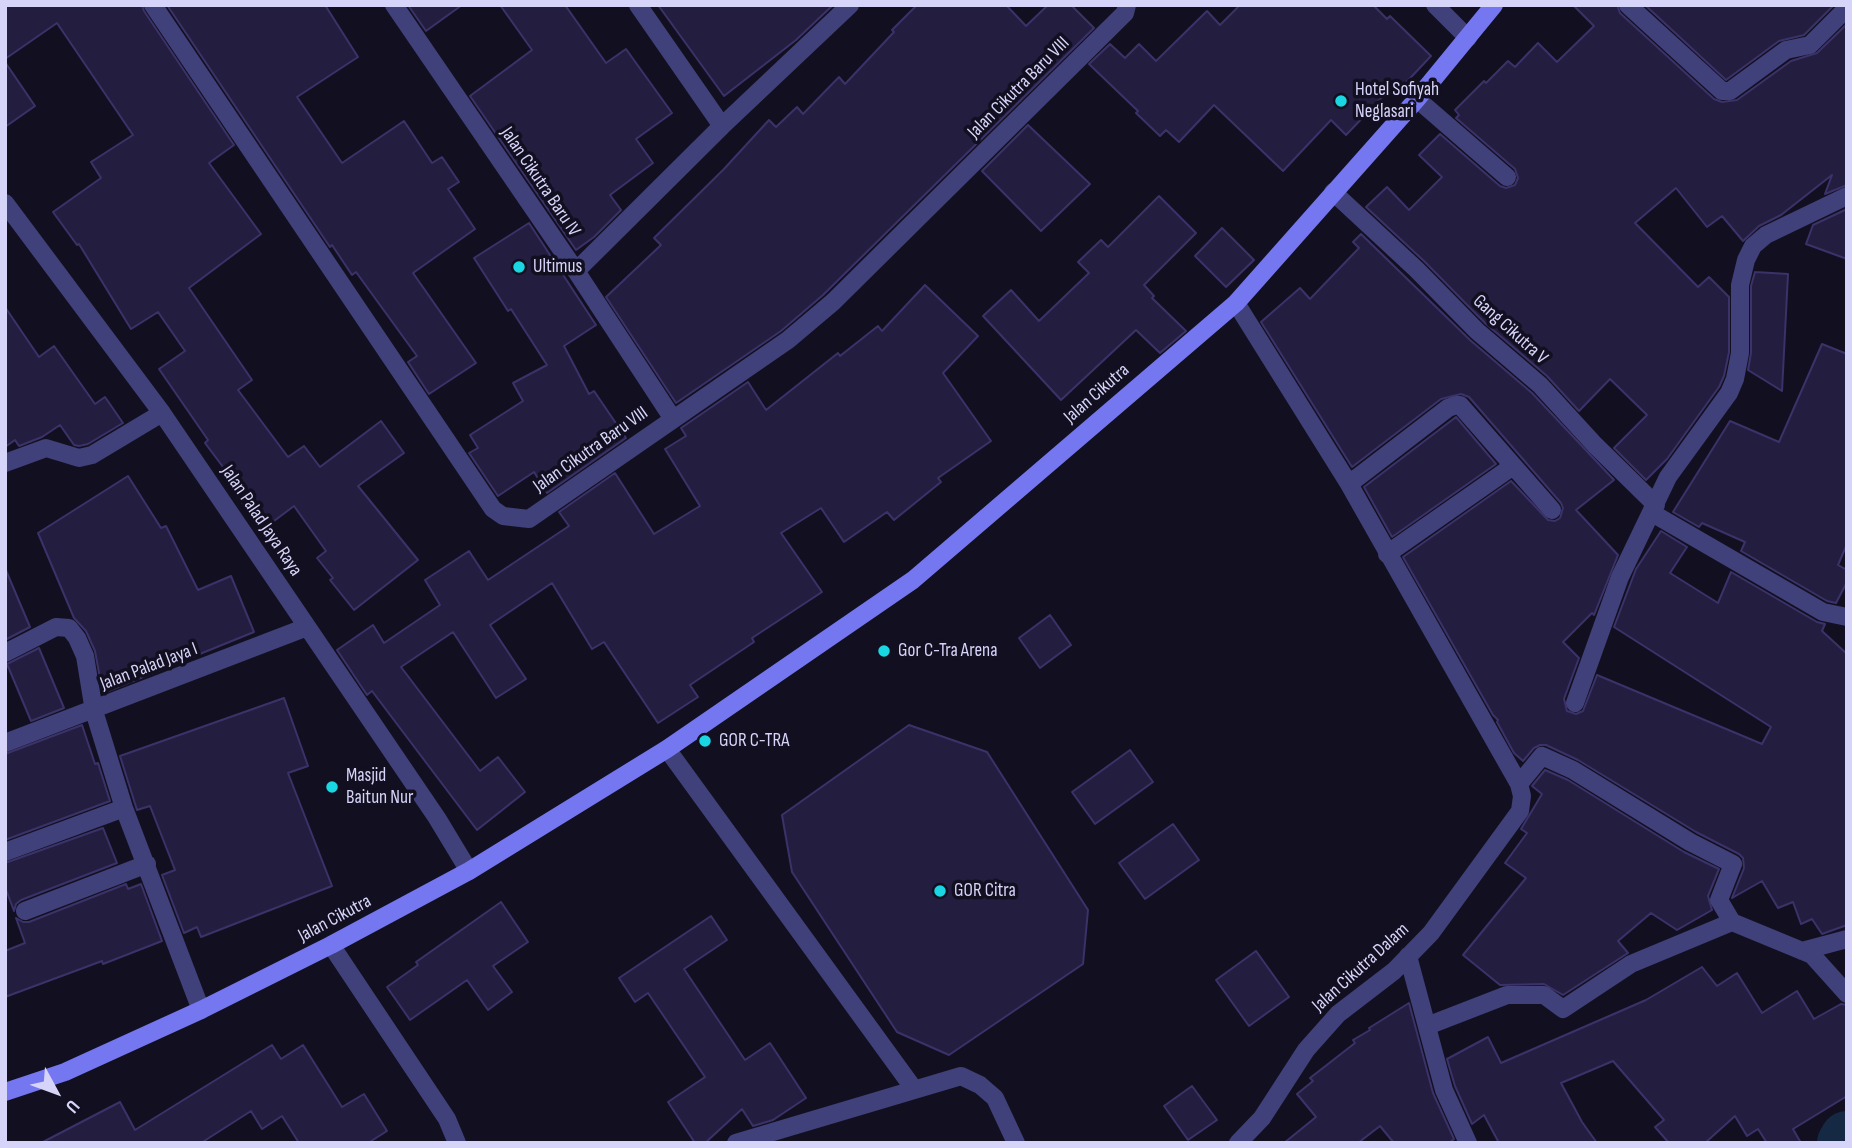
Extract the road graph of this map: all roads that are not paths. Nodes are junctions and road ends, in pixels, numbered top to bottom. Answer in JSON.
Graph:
{"nodes":[{"id":1,"x":153,"y":5,"type":"edge"},
{"id":2,"x":394,"y":5,"type":"edge"},
{"id":3,"x":638,"y":5,"type":"edge"},
{"id":4,"x":850,"y":5,"type":"edge"},
{"id":5,"x":1435,"y":5,"type":"edge"},
{"id":6,"x":1494,"y":5,"type":"edge"},
{"id":7,"x":1628,"y":5,"type":"edge"},
{"id":8,"x":1847,"y":8,"type":"edge"},
{"id":9,"x":1126,"y":9,"type":"edge"},
{"id":10,"x":1468,"y":38,"type":"junction"},
{"id":11,"x":1416,"y":99,"type":"junction"},
{"id":12,"x":722,"y":125,"type":"junction"},
{"id":13,"x":1507,"y":177,"type":"dead end"},
{"id":14,"x":1333,"y":192,"type":"junction"},
{"id":15,"x":1847,"y":196,"type":"edge"},
{"id":16,"x":5,"y":203,"type":"edge"},
{"id":17,"x":576,"y":271,"type":"junction"},
{"id":18,"x":1236,"y":303,"type":"junction"},
{"id":19,"x":162,"y":413,"type":"junction"},
{"id":20,"x":673,"y":419,"type":"junction"},
{"id":21,"x":5,"y":463,"type":"edge"},
{"id":22,"x":1513,"y":466,"type":"junction"},
{"id":23,"x":1349,"y":484,"type":"junction"},
{"id":24,"x":1654,"y":509,"type":"junction"},
{"id":25,"x":1552,"y":510,"type":"dead end"},
{"id":26,"x":1387,"y":554,"type":"junction"},
{"id":27,"x":1847,"y":617,"type":"edge"},
{"id":28,"x":307,"y":627,"type":"junction"},
{"id":29,"x":5,"y":653,"type":"edge"},
{"id":30,"x":1576,"y":703,"type":"dead end"},
{"id":31,"x":94,"y":711,"type":"junction"},
{"id":32,"x":5,"y":743,"type":"edge"},
{"id":33,"x":667,"y":749,"type":"junction"},
{"id":34,"x":1519,"y":784,"type":"junction"},
{"id":35,"x":124,"y":808,"type":"junction"},
{"id":36,"x":5,"y":852,"type":"edge"},
{"id":37,"x":147,"y":864,"type":"junction"},
{"id":38,"x":469,"y":872,"type":"junction"},
{"id":39,"x":25,"y":911,"type":"dead end"},
{"id":40,"x":1732,"y":922,"type":"junction"},
{"id":41,"x":1847,"y":939,"type":"edge"},
{"id":42,"x":331,"y":945,"type":"junction"},
{"id":43,"x":1802,"y":951,"type":"junction"},
{"id":44,"x":1408,"y":956,"type":"junction"},
{"id":45,"x":1847,"y":993,"type":"edge"},
{"id":46,"x":201,"y":1010,"type":"junction"},
{"id":47,"x":1427,"y":1026,"type":"junction"},
{"id":48,"x":914,"y":1089,"type":"junction"},
{"id":49,"x":5,"y":1092,"type":"edge"},
{"id":50,"x":457,"y":1143,"type":"edge"},
{"id":51,"x":736,"y":1143,"type":"edge"},
{"id":52,"x":1016,"y":1143,"type":"edge"},
{"id":53,"x":1238,"y":1143,"type":"edge"},
{"id":54,"x":1468,"y":1143,"type":"edge"}],
"edges":[{"from":1,"to":20,"type":"street","name":"Jalan Cikutra Baru VIII"},
{"from":2,"to":17,"type":"street","name":"Jalan Cikutra Baru IV"},
{"from":3,"to":12,"type":"street"},
{"from":4,"to":12,"type":"street"},
{"from":5,"to":10,"type":"street"},
{"from":6,"to":10,"type":"main road","name":"Jalan Cikutra"},
{"from":7,"to":8,"type":"street"},
{"from":9,"to":20,"type":"street","name":"Jalan Cikutra Baru VIII"},
{"from":10,"to":11,"type":"main road","name":"Jalan Cikutra"},
{"from":11,"to":13,"type":"street"},
{"from":11,"to":14,"type":"main road","name":"Jalan Cikutra"},
{"from":12,"to":17,"type":"street"},
{"from":14,"to":18,"type":"main road","name":"Jalan Cikutra"},
{"from":14,"to":24,"type":"street","name":"Gang Cikutra V"},
{"from":15,"to":24,"type":"street"},
{"from":16,"to":19,"type":"street","name":"Jalan Palad Jaya Raya"},
{"from":17,"to":20,"type":"street","name":"Jalan Cikutra Baru IV"},
{"from":18,"to":23,"type":"street"},
{"from":18,"to":33,"type":"main road","name":"Jalan Cikutra"},
{"from":19,"to":21,"type":"street"},
{"from":19,"to":28,"type":"street","name":"Jalan Palad Jaya Raya"},
{"from":22,"to":23,"type":"street"},
{"from":22,"to":25,"type":"street"},
{"from":22,"to":26,"type":"street"},
{"from":23,"to":26,"type":"street"},
{"from":24,"to":27,"type":"street","name":"Gang Cikutra V"},
{"from":24,"to":30,"type":"street"},
{"from":26,"to":34,"type":"street"},
{"from":28,"to":31,"type":"street","name":"Jalan Palad Jaya I"},
{"from":28,"to":38,"type":"street","name":"Jalan Palad Jaya Raya"},
{"from":29,"to":31,"type":"street"},
{"from":31,"to":32,"type":"street","name":"Jalan Palad Jaya I"},
{"from":31,"to":35,"type":"street"},
{"from":33,"to":38,"type":"main road","name":"Jalan Cikutra"},
{"from":33,"to":48,"type":"street"},
{"from":34,"to":40,"type":"street"},
{"from":34,"to":44,"type":"street","name":"Jalan Cikutra Dalam"},
{"from":35,"to":36,"type":"street"},
{"from":35,"to":37,"type":"street"},
{"from":37,"to":39,"type":"street"},
{"from":37,"to":46,"type":"street"},
{"from":38,"to":42,"type":"main road","name":"Jalan Cikutra"},
{"from":40,"to":43,"type":"street"},
{"from":40,"to":47,"type":"street"},
{"from":41,"to":43,"type":"street"},
{"from":42,"to":46,"type":"main road","name":"Jalan Cikutra"},
{"from":42,"to":50,"type":"street"},
{"from":43,"to":45,"type":"street"},
{"from":44,"to":47,"type":"street"},
{"from":44,"to":53,"type":"street","name":"Jalan Cikutra Dalam"},
{"from":46,"to":49,"type":"main road","name":"Jalan Cikutra"},
{"from":47,"to":54,"type":"street"},
{"from":48,"to":51,"type":"street"},
{"from":48,"to":52,"type":"street"}]}
